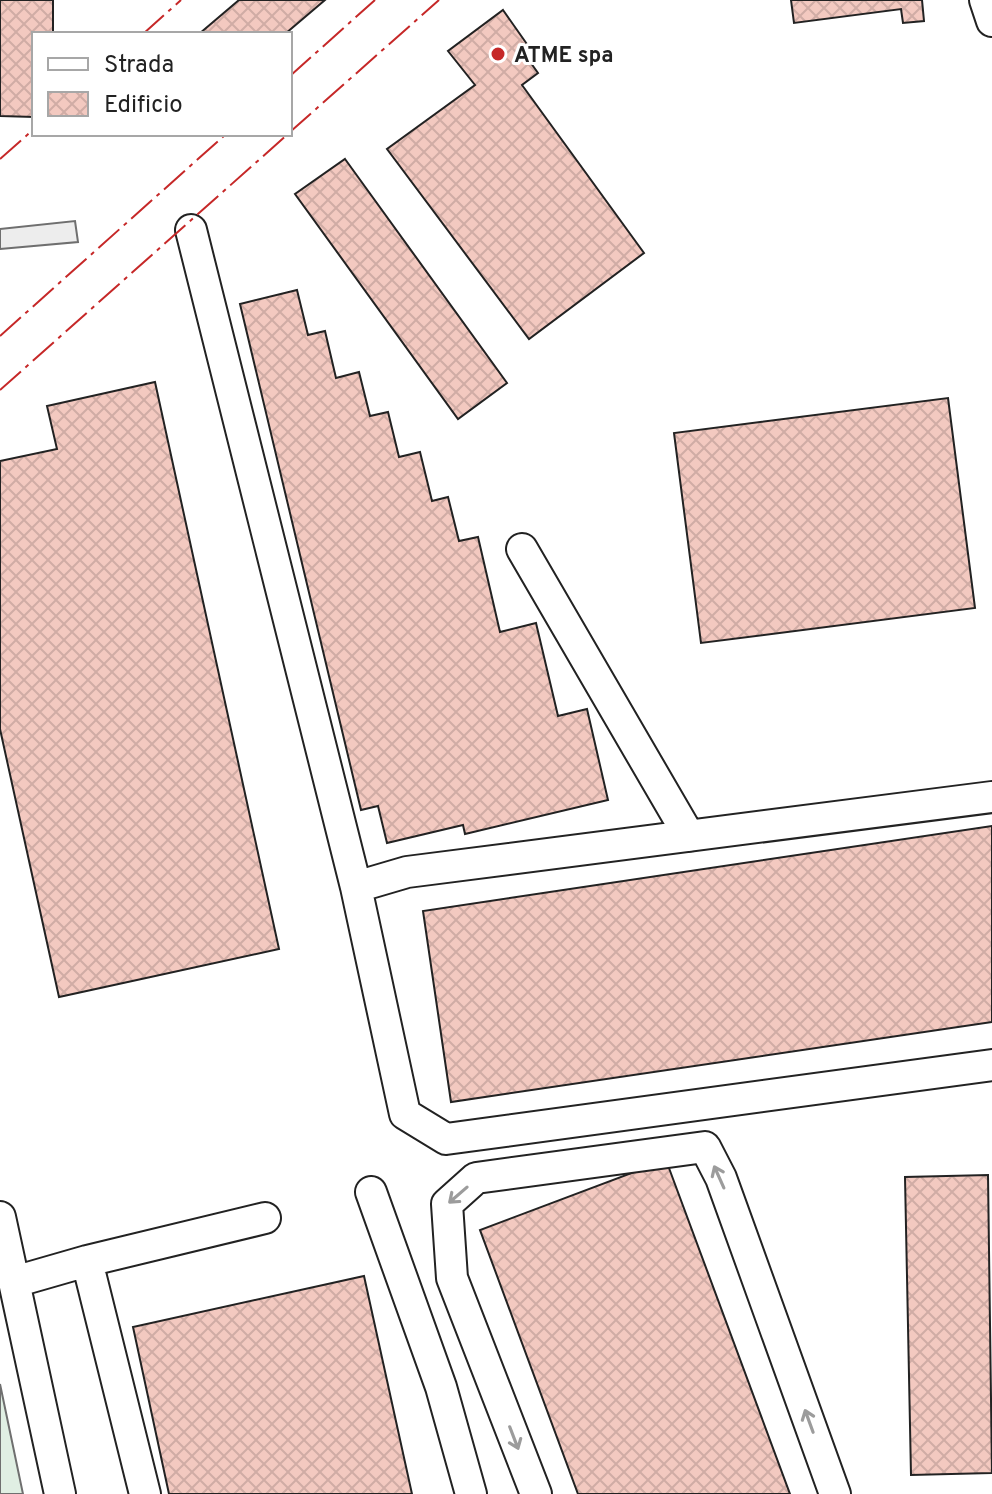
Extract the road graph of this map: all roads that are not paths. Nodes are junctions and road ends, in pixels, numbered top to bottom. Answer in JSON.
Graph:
{"nodes":[{"id":1,"x":985,"y":0,"type":"edge"},
{"id":2,"x":992,"y":21,"type":"edge"},
{"id":3,"x":191,"y":230,"type":"dead end"},
{"id":4,"x":522,"y":549,"type":"dead end"},
{"id":5,"x":992,"y":797,"type":"edge"},
{"id":6,"x":689,"y":836,"type":"junction"},
{"id":7,"x":356,"y":887,"type":"junction"},
{"id":8,"x":992,"y":1065,"type":"edge"},
{"id":9,"x":371,"y":1192,"type":"dead end"},
{"id":10,"x":0,"y":1217,"type":"edge"},
{"id":11,"x":265,"y":1218,"type":"dead end"},
{"id":12,"x":87,"y":1261,"type":"junction"},
{"id":13,"x":14,"y":1282,"type":"junction"},
{"id":14,"x":60,"y":1494,"type":"edge"},
{"id":15,"x":145,"y":1494,"type":"edge"},
{"id":16,"x":471,"y":1494,"type":"edge"},
{"id":17,"x":536,"y":1494,"type":"edge"},
{"id":18,"x":835,"y":1494,"type":"edge"}],
"edges":[{"from":1,"to":2,"type":"street"},
{"from":3,"to":7,"type":"street"},
{"from":4,"to":6,"type":"street"},
{"from":5,"to":6,"type":"street"},
{"from":6,"to":7,"type":"street"},
{"from":7,"to":8,"type":"street"},
{"from":9,"to":16,"type":"street"},
{"from":10,"to":13,"type":"street"},
{"from":11,"to":12,"type":"street"},
{"from":12,"to":13,"type":"street"},
{"from":12,"to":15,"type":"street"},
{"from":13,"to":14,"type":"street"},
{"from":18,"to":17,"type":"street","one_way":true}]}
